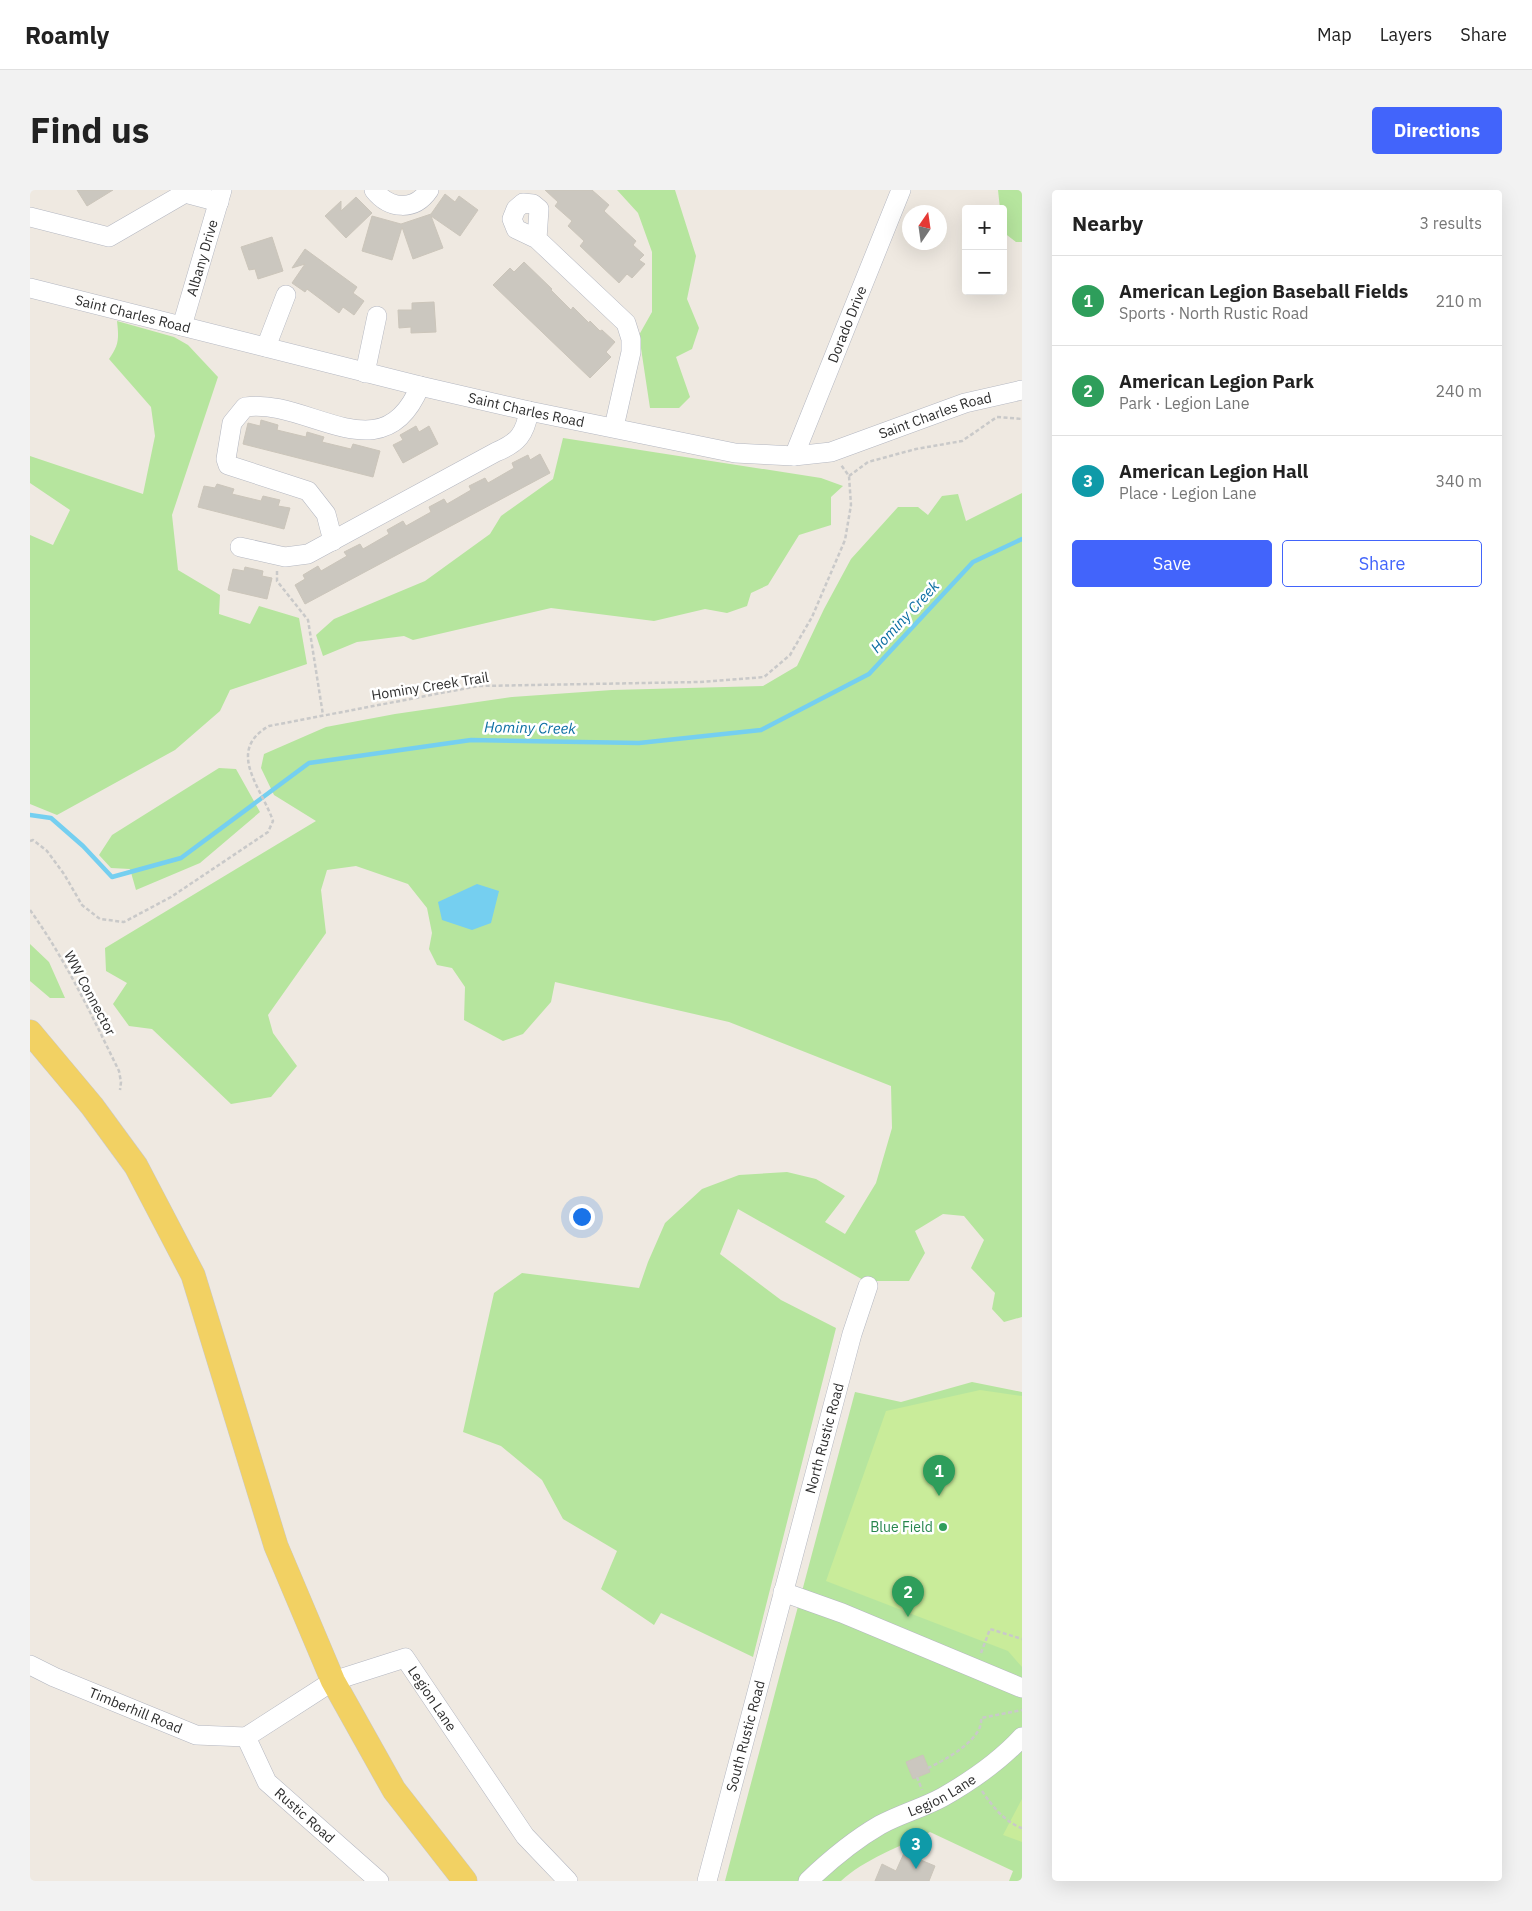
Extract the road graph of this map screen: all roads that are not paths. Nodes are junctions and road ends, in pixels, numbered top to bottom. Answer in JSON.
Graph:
{"nodes":[{"id":1,"x":374,"y":190,"type":"edge"},
{"id":2,"x":428,"y":190,"type":"edge"},
{"id":3,"x":901,"y":190,"type":"edge"},
{"id":4,"x":221,"y":196,"type":"edge"},
{"id":5,"x":30,"y":217,"type":"edge"},
{"id":6,"x":537,"y":239,"type":"dead end"},
{"id":7,"x":30,"y":288,"type":"edge"},
{"id":8,"x":286,"y":295,"type":"dead end"},
{"id":9,"x":377,"y":316,"type":"dead end"},
{"id":10,"x":182,"y":326,"type":"junction"},
{"id":11,"x":266,"y":347,"type":"junction"},
{"id":12,"x":365,"y":373,"type":"junction"},
{"id":13,"x":420,"y":386,"type":"junction"},
{"id":14,"x":1022,"y":390,"type":"edge"},
{"id":15,"x":529,"y":410,"type":"junction"},
{"id":16,"x":614,"y":427,"type":"junction"},
{"id":17,"x":794,"y":456,"type":"junction"},
{"id":18,"x":332,"y":541,"type":"junction"},
{"id":19,"x":240,"y":547,"type":"dead end"},
{"id":20,"x":30,"y":1032,"type":"edge"},
{"id":21,"x":868,"y":1286,"type":"dead end"},
{"id":22,"x":783,"y":1592,"type":"junction"},
{"id":23,"x":30,"y":1665,"type":"edge"},
{"id":24,"x":333,"y":1681,"type":"junction"},
{"id":25,"x":1022,"y":1688,"type":"edge"},
{"id":26,"x":246,"y":1737,"type":"junction"},
{"id":27,"x":1022,"y":1737,"type":"edge"},
{"id":28,"x":379,"y":1881,"type":"edge"},
{"id":29,"x":465,"y":1881,"type":"edge"},
{"id":30,"x":568,"y":1881,"type":"edge"},
{"id":31,"x":707,"y":1881,"type":"edge"},
{"id":32,"x":808,"y":1881,"type":"edge"}],
"edges":[{"from":1,"to":2,"type":"street"},
{"from":3,"to":17,"type":"street","name":"Dorado Drive"},
{"from":4,"to":5,"type":"street"},
{"from":4,"to":10,"type":"street","name":"Albany Drive"},
{"from":6,"to":16,"type":"street"},
{"from":7,"to":10,"type":"street","name":"Saint Charles Road"},
{"from":8,"to":11,"type":"street"},
{"from":9,"to":12,"type":"street"},
{"from":10,"to":11,"type":"street","name":"Saint Charles Road"},
{"from":11,"to":12,"type":"street","name":"Saint Charles Road"},
{"from":12,"to":13,"type":"street","name":"Saint Charles Road"},
{"from":13,"to":15,"type":"street","name":"Saint Charles Road"},
{"from":13,"to":18,"type":"street"},
{"from":14,"to":17,"type":"street","name":"Saint Charles Road"},
{"from":15,"to":16,"type":"street","name":"Saint Charles Road"},
{"from":15,"to":18,"type":"street"},
{"from":16,"to":17,"type":"street","name":"Saint Charles Road"},
{"from":18,"to":19,"type":"street"},
{"from":20,"to":24,"type":"main road"},
{"from":21,"to":22,"type":"street","name":"North Rustic Road"},
{"from":22,"to":25,"type":"street"},
{"from":22,"to":31,"type":"street","name":"South Rustic Road"},
{"from":23,"to":26,"type":"street","name":"Timberhill Road"},
{"from":24,"to":26,"type":"street","name":"Legion Lane"},
{"from":24,"to":29,"type":"main road"},
{"from":24,"to":30,"type":"street","name":"Legion Lane"},
{"from":26,"to":28,"type":"street","name":"Rustic Road"},
{"from":27,"to":32,"type":"street","name":"Legion Lane"}]}
